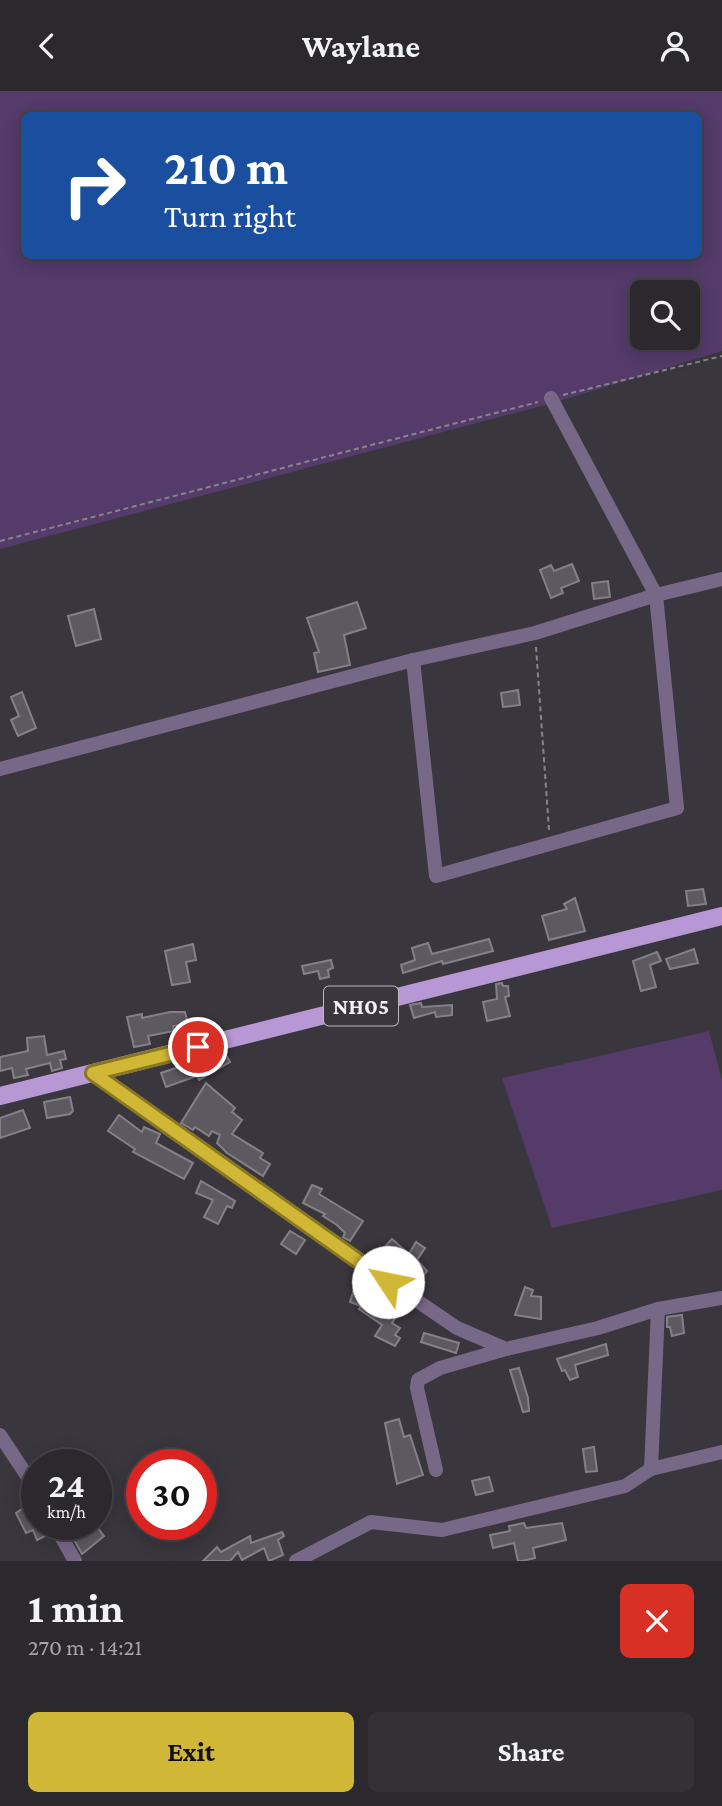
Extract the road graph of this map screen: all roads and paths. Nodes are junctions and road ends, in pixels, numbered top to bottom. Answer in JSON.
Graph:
{"nodes":[{"id":1,"x":722,"y":356,"type":"edge"},
{"id":2,"x":551,"y":398,"type":"junction"},
{"id":3,"x":0,"y":541,"type":"edge"},
{"id":4,"x":722,"y":579,"type":"edge"},
{"id":5,"x":656,"y":595,"type":"junction"},
{"id":6,"x":536,"y":633,"type":"junction"},
{"id":7,"x":413,"y":660,"type":"junction"},
{"id":8,"x":0,"y":769,"type":"edge"},
{"id":9,"x":550,"y":845,"type":"junction"},
{"id":10,"x":722,"y":916,"type":"edge"},
{"id":11,"x":93,"y":1073,"type":"junction"},
{"id":12,"x":0,"y":1096,"type":"edge"},
{"id":13,"x":722,"y":1297,"type":"edge"},
{"id":14,"x":658,"y":1309,"type":"junction"},
{"id":15,"x":506,"y":1349,"type":"junction"},
{"id":16,"x":0,"y":1435,"type":"edge"},
{"id":17,"x":722,"y":1452,"type":"edge"},
{"id":18,"x":21,"y":1467,"type":"edge"},
{"id":19,"x":651,"y":1469,"type":"junction"},
{"id":20,"x":436,"y":1470,"type":"dead end"},
{"id":21,"x":63,"y":1540,"type":"edge"},
{"id":22,"x":75,"y":1561,"type":"edge"},
{"id":23,"x":296,"y":1561,"type":"edge"}],
"edges":[{"from":1,"to":2,"type":"path"},
{"from":2,"to":3,"type":"path"},
{"from":2,"to":5,"type":"street"},
{"from":4,"to":5,"type":"street"},
{"from":5,"to":6,"type":"street"},
{"from":5,"to":9,"type":"street"},
{"from":6,"to":7,"type":"street"},
{"from":6,"to":9,"type":"path"},
{"from":7,"to":8,"type":"street"},
{"from":7,"to":9,"type":"street"},
{"from":10,"to":11,"type":"main road","number":"NH05"},
{"from":11,"to":12,"type":"main road","number":"NH05"},
{"from":11,"to":15,"type":"street"},
{"from":13,"to":14,"type":"street"},
{"from":14,"to":15,"type":"street"},
{"from":14,"to":19,"type":"street"},
{"from":15,"to":20,"type":"street"},
{"from":16,"to":18,"type":"street"},
{"from":17,"to":19,"type":"street"},
{"from":19,"to":23,"type":"street"},
{"from":21,"to":22,"type":"street"}]}
